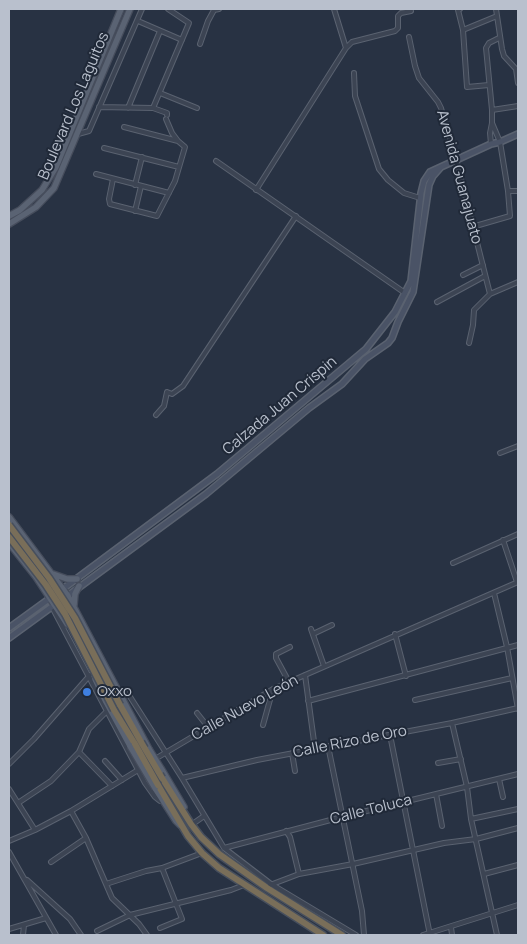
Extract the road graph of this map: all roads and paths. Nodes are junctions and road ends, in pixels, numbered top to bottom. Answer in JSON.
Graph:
{"nodes":[{"id":1,"x":121,"y":9,"type":"edge"},
{"id":2,"x":130,"y":9,"type":"edge"},
{"id":3,"x":142,"y":9,"type":"edge"},
{"id":4,"x":168,"y":9,"type":"edge"},
{"id":5,"x":215,"y":9,"type":"edge"},
{"id":6,"x":333,"y":9,"type":"edge"},
{"id":7,"x":460,"y":9,"type":"edge"},
{"id":8,"x":496,"y":9,"type":"edge"},
{"id":9,"x":411,"y":11,"type":"dead end"},
{"id":10,"x":497,"y":16,"type":"junction"},
{"id":11,"x":138,"y":21,"type":"junction"},
{"id":12,"x":463,"y":30,"type":"junction"},
{"id":13,"x":160,"y":31,"type":"junction"},
{"id":14,"x":409,"y":37,"type":"dead end"},
{"id":15,"x":499,"y":38,"type":"junction"},
{"id":16,"x":182,"y":40,"type":"junction"},
{"id":17,"x":200,"y":44,"type":"dead end"},
{"id":18,"x":346,"y":48,"type":"junction"},
{"id":19,"x":354,"y":73,"type":"dead end"},
{"id":20,"x":91,"y":83,"type":"junction"},
{"id":21,"x":518,"y":83,"type":"edge"},
{"id":22,"x":490,"y":85,"type":"junction"},
{"id":23,"x":98,"y":86,"type":"junction"},
{"id":24,"x":160,"y":93,"type":"junction"},
{"id":25,"x":518,"y":106,"type":"edge"},
{"id":26,"x":99,"y":107,"type":"junction"},
{"id":27,"x":128,"y":108,"type":"junction"},
{"id":28,"x":153,"y":108,"type":"junction"},
{"id":29,"x":197,"y":108,"type":"dead end"},
{"id":30,"x":492,"y":110,"type":"junction"},
{"id":31,"x":492,"y":123,"type":"junction"},
{"id":32,"x":124,"y":127,"type":"dead end"},
{"id":33,"x":78,"y":134,"type":"junction"},
{"id":34,"x":518,"y":134,"type":"edge"},
{"id":35,"x":178,"y":141,"type":"junction"},
{"id":36,"x":500,"y":142,"type":"junction"},
{"id":37,"x":491,"y":144,"type":"junction"},
{"id":38,"x":104,"y":148,"type":"dead end"},
{"id":39,"x":142,"y":157,"type":"junction"},
{"id":40,"x":456,"y":159,"type":"junction"},
{"id":41,"x":216,"y":162,"type":"dead end"},
{"id":42,"x":446,"y":164,"type":"junction"},
{"id":43,"x":179,"y":167,"type":"junction"},
{"id":44,"x":96,"y":174,"type":"dead end"},
{"id":45,"x":114,"y":179,"type":"junction"},
{"id":46,"x":135,"y":185,"type":"junction"},
{"id":47,"x":141,"y":186,"type":"junction"},
{"id":48,"x":256,"y":190,"type":"junction"},
{"id":49,"x":518,"y":190,"type":"edge"},
{"id":50,"x":508,"y":191,"type":"junction"},
{"id":51,"x":169,"y":193,"type":"junction"},
{"id":52,"x":420,"y":198,"type":"junction"},
{"id":53,"x":135,"y":211,"type":"junction"},
{"id":54,"x":9,"y":216,"type":"edge"},
{"id":55,"x":296,"y":216,"type":"junction"},
{"id":56,"x":9,"y":224,"type":"edge"},
{"id":57,"x":472,"y":227,"type":"junction"},
{"id":58,"x":483,"y":265,"type":"junction"},
{"id":59,"x":463,"y":275,"type":"dead end"},
{"id":60,"x":485,"y":276,"type":"junction"},
{"id":61,"x":518,"y":282,"type":"edge"},
{"id":62,"x":405,"y":293,"type":"junction"},
{"id":63,"x":490,"y":294,"type":"junction"},
{"id":64,"x":437,"y":302,"type":"dead end"},
{"id":65,"x":383,"y":329,"type":"junction"},
{"id":66,"x":378,"y":336,"type":"junction"},
{"id":67,"x":392,"y":338,"type":"junction"},
{"id":68,"x":469,"y":343,"type":"dead end"},
{"id":69,"x":387,"y":344,"type":"junction"},
{"id":70,"x":156,"y":415,"type":"dead end"},
{"id":71,"x":518,"y":446,"type":"edge"},
{"id":72,"x":500,"y":453,"type":"dead end"},
{"id":73,"x":9,"y":517,"type":"edge"},
{"id":74,"x":9,"y":525,"type":"edge"},
{"id":75,"x":518,"y":534,"type":"edge"},
{"id":76,"x":9,"y":537,"type":"edge"},
{"id":77,"x":503,"y":540,"type":"junction"},
{"id":78,"x":9,"y":543,"type":"edge"},
{"id":79,"x":453,"y":563,"type":"dead end"},
{"id":80,"x":50,"y":572,"type":"junction"},
{"id":81,"x":77,"y":579,"type":"junction"},
{"id":82,"x":518,"y":582,"type":"edge"},
{"id":83,"x":80,"y":586,"type":"junction"},
{"id":84,"x":63,"y":589,"type":"junction"},
{"id":85,"x":494,"y":594,"type":"junction"},
{"id":86,"x":68,"y":596,"type":"junction"},
{"id":87,"x":51,"y":598,"type":"junction"},
{"id":88,"x":54,"y":606,"type":"junction"},
{"id":89,"x":74,"y":607,"type":"junction"},
{"id":90,"x":332,"y":625,"type":"dead end"},
{"id":91,"x":9,"y":628,"type":"edge"},
{"id":92,"x":311,"y":629,"type":"dead end"},
{"id":93,"x":313,"y":634,"type":"junction"},
{"id":94,"x":395,"y":634,"type":"junction"},
{"id":95,"x":9,"y":638,"type":"edge"},
{"id":96,"x":518,"y":645,"type":"edge"},
{"id":97,"x":290,"y":647,"type":"dead end"},
{"id":98,"x":507,"y":647,"type":"junction"},
{"id":99,"x":324,"y":666,"type":"junction"},
{"id":100,"x":91,"y":674,"type":"junction"},
{"id":101,"x":304,"y":675,"type":"junction"},
{"id":102,"x":406,"y":676,"type":"junction"},
{"id":103,"x":512,"y":678,"type":"junction"},
{"id":104,"x":289,"y":682,"type":"junction"},
{"id":105,"x":273,"y":688,"type":"junction"},
{"id":106,"x":117,"y":689,"type":"junction"},
{"id":107,"x":415,"y":700,"type":"dead end"},
{"id":108,"x":308,"y":701,"type":"junction"},
{"id":109,"x":518,"y":708,"type":"edge"},
{"id":110,"x":106,"y":712,"type":"junction"},
{"id":111,"x":198,"y":713,"type":"dead end"},
{"id":112,"x":452,"y":723,"type":"junction"},
{"id":113,"x":262,"y":725,"type":"dead end"},
{"id":114,"x":208,"y":727,"type":"junction"},
{"id":115,"x":390,"y":735,"type":"junction"},
{"id":116,"x":135,"y":744,"type":"junction"},
{"id":117,"x":328,"y":746,"type":"junction"},
{"id":118,"x":315,"y":748,"type":"junction"},
{"id":119,"x":79,"y":752,"type":"junction"},
{"id":120,"x":165,"y":753,"type":"junction"},
{"id":121,"x":292,"y":753,"type":"junction"},
{"id":122,"x":460,"y":759,"type":"junction"},
{"id":123,"x":105,"y":761,"type":"dead end"},
{"id":124,"x":438,"y":763,"type":"dead end"},
{"id":125,"x":9,"y":764,"type":"edge"},
{"id":126,"x":138,"y":770,"type":"junction"},
{"id":127,"x":295,"y":771,"type":"dead end"},
{"id":128,"x":518,"y":774,"type":"edge"},
{"id":129,"x":182,"y":778,"type":"junction"},
{"id":130,"x":499,"y":779,"type":"junction"},
{"id":131,"x":122,"y":780,"type":"junction"},
{"id":132,"x":158,"y":784,"type":"junction"},
{"id":133,"x":112,"y":786,"type":"junction"},
{"id":134,"x":466,"y":786,"type":"junction"},
{"id":135,"x":9,"y":789,"type":"edge"},
{"id":136,"x":436,"y":794,"type":"junction"},
{"id":137,"x":503,"y":797,"type":"dead end"},
{"id":138,"x":163,"y":800,"type":"junction"},
{"id":139,"x":404,"y":802,"type":"junction"},
{"id":140,"x":18,"y":803,"type":"junction"},
{"id":141,"x":518,"y":809,"type":"edge"},
{"id":142,"x":71,"y":811,"type":"junction"},
{"id":143,"x":204,"y":816,"type":"junction"},
{"id":144,"x":342,"y":816,"type":"junction"},
{"id":145,"x":471,"y":819,"type":"junction"},
{"id":146,"x":194,"y":823,"type":"junction"},
{"id":147,"x":442,"y":826,"type":"dead end"},
{"id":148,"x":182,"y":827,"type":"junction"},
{"id":149,"x":518,"y":828,"type":"edge"},
{"id":150,"x":35,"y":830,"type":"junction"},
{"id":151,"x":286,"y":831,"type":"junction"},
{"id":152,"x":201,"y":837,"type":"junction"},
{"id":153,"x":86,"y":838,"type":"junction"},
{"id":154,"x":217,"y":838,"type":"junction"},
{"id":155,"x":476,"y":839,"type":"junction"},
{"id":156,"x":9,"y":841,"type":"edge"},
{"id":157,"x":224,"y":848,"type":"junction"},
{"id":158,"x":215,"y":850,"type":"junction"},
{"id":159,"x":414,"y":850,"type":"junction"},
{"id":160,"x":9,"y":852,"type":"edge"},
{"id":161,"x":202,"y":854,"type":"junction"},
{"id":162,"x":51,"y":862,"type":"dead end"},
{"id":163,"x":352,"y":864,"type":"junction"},
{"id":164,"x":518,"y":865,"type":"edge"},
{"id":165,"x":162,"y":868,"type":"junction"},
{"id":166,"x":300,"y":874,"type":"junction"},
{"id":167,"x":484,"y":874,"type":"junction"},
{"id":168,"x":24,"y":877,"type":"junction"},
{"id":169,"x":106,"y":884,"type":"junction"},
{"id":170,"x":244,"y":885,"type":"junction"},
{"id":171,"x":269,"y":886,"type":"junction"},
{"id":172,"x":176,"y":903,"type":"junction"},
{"id":173,"x":518,"y":905,"type":"edge"},
{"id":174,"x":491,"y":912,"type":"junction"},
{"id":175,"x":130,"y":915,"type":"junction"},
{"id":176,"x":46,"y":918,"type":"junction"},
{"id":177,"x":24,"y":925,"type":"junction"},
{"id":178,"x":451,"y":927,"type":"junction"},
{"id":179,"x":160,"y":928,"type":"dead end"},
{"id":180,"x":9,"y":929,"type":"edge"},
{"id":181,"x":96,"y":932,"type":"dead end"},
{"id":182,"x":429,"y":934,"type":"edge"},
{"id":183,"x":22,"y":935,"type":"edge"},
{"id":184,"x":56,"y":935,"type":"edge"},
{"id":185,"x":80,"y":935,"type":"edge"},
{"id":186,"x":147,"y":935,"type":"edge"},
{"id":187,"x":323,"y":935,"type":"edge"},
{"id":188,"x":342,"y":935,"type":"edge"},
{"id":189,"x":356,"y":935,"type":"edge"},
{"id":190,"x":364,"y":935,"type":"edge"},
{"id":191,"x":423,"y":935,"type":"edge"},
{"id":192,"x":452,"y":935,"type":"edge"},
{"id":193,"x":497,"y":935,"type":"edge"}],
"edges":[{"from":1,"to":20,"type":"main road","name":"Boulevard Los Laguitos"},
{"from":2,"to":23,"type":"main road","name":"Boulevard Los Laguitos"},
{"from":3,"to":11,"type":"street"},
{"from":4,"to":16,"type":"street"},
{"from":5,"to":17,"type":"street"},
{"from":6,"to":18,"type":"street"},
{"from":7,"to":12,"type":"street"},
{"from":8,"to":10,"type":"street"},
{"from":9,"to":18,"type":"street"},
{"from":10,"to":12,"type":"street"},
{"from":10,"to":15,"type":"street"},
{"from":11,"to":13,"type":"street"},
{"from":11,"to":26,"type":"street"},
{"from":12,"to":22,"type":"street"},
{"from":13,"to":16,"type":"street"},
{"from":13,"to":27,"type":"street"},
{"from":14,"to":40,"type":"street","name":"Avenida Guanajuato"},
{"from":15,"to":21,"type":"street"},
{"from":15,"to":22,"type":"street"},
{"from":16,"to":24,"type":"street"},
{"from":18,"to":48,"type":"street"},
{"from":19,"to":52,"type":"street"},
{"from":20,"to":23,"type":"main road"},
{"from":20,"to":54,"type":"main road","name":"Boulevard Los Laguitos"},
{"from":22,"to":30,"type":"street"},
{"from":23,"to":33,"type":"main road","name":"Boulevard Los Laguitos"},
{"from":24,"to":28,"type":"street"},
{"from":24,"to":29,"type":"street"},
{"from":25,"to":30,"type":"street"},
{"from":26,"to":27,"type":"street"},
{"from":26,"to":33,"type":"street"},
{"from":27,"to":28,"type":"street"},
{"from":28,"to":35,"type":"street"},
{"from":30,"to":31,"type":"street"},
{"from":31,"to":36,"type":"street"},
{"from":31,"to":37,"type":"street"},
{"from":32,"to":35,"type":"street"},
{"from":33,"to":56,"type":"main road","name":"Boulevard Los Laguitos"},
{"from":34,"to":36,"type":"main road","name":"Calzada Juan Crispin"},
{"from":35,"to":43,"type":"street"},
{"from":36,"to":37,"type":"main road","name":"Calzada Juan Crispin"},
{"from":36,"to":50,"type":"street"},
{"from":37,"to":40,"type":"main road","name":"Calzada Juan Crispin"},
{"from":38,"to":39,"type":"street"},
{"from":39,"to":43,"type":"street"},
{"from":39,"to":46,"type":"street"},
{"from":40,"to":42,"type":"main road","name":"Calzada Juan Crispin"},
{"from":40,"to":57,"type":"street","name":"Avenida Guanajuato"},
{"from":41,"to":48,"type":"street"},
{"from":42,"to":52,"type":"main road","name":"Calzada Juan Crispin"},
{"from":42,"to":67,"type":"main road","name":"Calzada Juan Crispin"},
{"from":43,"to":51,"type":"street"},
{"from":44,"to":45,"type":"street"},
{"from":45,"to":46,"type":"street"},
{"from":45,"to":53,"type":"street"},
{"from":46,"to":47,"type":"street"},
{"from":47,"to":51,"type":"street"},
{"from":47,"to":53,"type":"street"},
{"from":48,"to":55,"type":"street"},
{"from":49,"to":50,"type":"street"},
{"from":50,"to":57,"type":"street"},
{"from":51,"to":53,"type":"street"},
{"from":52,"to":62,"type":"main road","name":"Calzada Juan Crispin"},
{"from":55,"to":62,"type":"street"},
{"from":55,"to":70,"type":"street"},
{"from":57,"to":58,"type":"street","name":"Avenida Guanajuato"},
{"from":58,"to":59,"type":"street"},
{"from":58,"to":60,"type":"street","name":"Avenida Guanajuato"},
{"from":60,"to":63,"type":"street","name":"Avenida Guanajuato"},
{"from":60,"to":64,"type":"street"},
{"from":61,"to":63,"type":"street"},
{"from":62,"to":65,"type":"main road","name":"Calzada Juan Crispin"},
{"from":63,"to":68,"type":"street"},
{"from":65,"to":66,"type":"main road","name":"Calzada Juan Crispin"},
{"from":65,"to":67,"type":"main road"},
{"from":66,"to":69,"type":"main road"},
{"from":66,"to":81,"type":"main road","name":"Calzada Juan Crispin"},
{"from":67,"to":69,"type":"main road","name":"Calzada Juan Crispin"},
{"from":69,"to":83,"type":"main road","name":"Calzada Juan Crispin"},
{"from":71,"to":72,"type":"street"},
{"from":73,"to":80,"type":"main road"},
{"from":74,"to":116,"type":"highway","bridge":true},
{"from":75,"to":77,"type":"street"},
{"from":76,"to":116,"type":"highway","bridge":true},
{"from":77,"to":79,"type":"street"},
{"from":77,"to":82,"type":"street"},
{"from":78,"to":87,"type":"main road"},
{"from":80,"to":81,"type":"main road"},
{"from":80,"to":84,"type":"main road"},
{"from":81,"to":84,"type":"main road","name":"Calzada Juan Crispin"},
{"from":82,"to":85,"type":"street","name":"Calle Nuevo León"},
{"from":83,"to":86,"type":"main road","name":"Calzada Juan Crispin"},
{"from":83,"to":89,"type":"main road"},
{"from":84,"to":86,"type":"main road"},
{"from":84,"to":87,"type":"main road","name":"Calzada Juan Crispin"},
{"from":85,"to":94,"type":"street","name":"Calle Nuevo León"},
{"from":85,"to":98,"type":"street"},
{"from":86,"to":88,"type":"main road","name":"Calzada Juan Crispin"},
{"from":86,"to":89,"type":"main road"},
{"from":87,"to":88,"type":"main road"},
{"from":87,"to":91,"type":"main road","name":"Calzada Juan Crispin"},
{"from":88,"to":95,"type":"main road","name":"Calzada Juan Crispin"},
{"from":88,"to":100,"type":"main road"},
{"from":89,"to":106,"type":"main road"},
{"from":90,"to":93,"type":"street"},
{"from":92,"to":93,"type":"street"},
{"from":93,"to":99,"type":"street"},
{"from":94,"to":99,"type":"street","name":"Calle Nuevo León"},
{"from":94,"to":102,"type":"street"},
{"from":96,"to":98,"type":"street"},
{"from":97,"to":104,"type":"street"},
{"from":98,"to":102,"type":"street"},
{"from":98,"to":103,"type":"street"},
{"from":99,"to":101,"type":"street","name":"Calle Nuevo León"},
{"from":100,"to":110,"type":"street"},
{"from":100,"to":116,"type":"main road"},
{"from":100,"to":125,"type":"street"},
{"from":101,"to":104,"type":"street","name":"Calle Nuevo León"},
{"from":101,"to":108,"type":"street"},
{"from":102,"to":108,"type":"street"},
{"from":103,"to":107,"type":"street"},
{"from":103,"to":109,"type":"street"},
{"from":104,"to":105,"type":"street","name":"Calle Nuevo León"},
{"from":105,"to":113,"type":"street"},
{"from":105,"to":114,"type":"street","name":"Calle Nuevo León"},
{"from":106,"to":120,"type":"street"},
{"from":106,"to":146,"type":"main road","bridge":true},
{"from":108,"to":118,"type":"street"},
{"from":109,"to":112,"type":"street","name":"Calle Rizo de Oro"},
{"from":110,"to":119,"type":"street"},
{"from":110,"to":126,"type":"street"},
{"from":111,"to":114,"type":"street"},
{"from":112,"to":115,"type":"street","name":"Calle Rizo de Oro"},
{"from":112,"to":122,"type":"street"},
{"from":114,"to":120,"type":"street","name":"Calle Nuevo León"},
{"from":115,"to":117,"type":"street","name":"Calle Rizo de Oro"},
{"from":115,"to":139,"type":"street"},
{"from":116,"to":132,"type":"highway","bridge":true},
{"from":116,"to":132,"type":"main road","bridge":true},
{"from":117,"to":118,"type":"street","name":"Calle Rizo de Oro"},
{"from":117,"to":144,"type":"street"},
{"from":118,"to":121,"type":"street","name":"Calle Rizo de Oro"},
{"from":119,"to":133,"type":"street"},
{"from":119,"to":140,"type":"street"},
{"from":120,"to":126,"type":"street","name":"Calle Nuevo León"},
{"from":120,"to":129,"type":"street"},
{"from":121,"to":127,"type":"street"},
{"from":121,"to":129,"type":"street","name":"Calle Rizo de Oro"},
{"from":122,"to":124,"type":"street"},
{"from":122,"to":134,"type":"street"},
{"from":123,"to":131,"type":"street"},
{"from":126,"to":131,"type":"street","name":"Calle Nuevo León"},
{"from":126,"to":138,"type":"street"},
{"from":128,"to":130,"type":"street","name":"Calle Toluca"},
{"from":129,"to":143,"type":"street"},
{"from":130,"to":134,"type":"street","name":"Calle Toluca"},
{"from":130,"to":137,"type":"street"},
{"from":131,"to":133,"type":"street","name":"Calle Nuevo León"},
{"from":132,"to":138,"type":"main road"},
{"from":132,"to":148,"type":"highway"},
{"from":132,"to":152,"type":"highway"},
{"from":133,"to":142,"type":"street","name":"Calle Nuevo León"},
{"from":134,"to":136,"type":"street","name":"Calle Toluca"},
{"from":134,"to":145,"type":"street"},
{"from":135,"to":140,"type":"street"},
{"from":136,"to":139,"type":"street","name":"Calle Toluca"},
{"from":136,"to":147,"type":"street"},
{"from":138,"to":148,"type":"main road"},
{"from":139,"to":144,"type":"street","name":"Calle Toluca"},
{"from":139,"to":159,"type":"street"},
{"from":140,"to":150,"type":"street"},
{"from":141,"to":145,"type":"street"},
{"from":142,"to":150,"type":"street","name":"Calle Nuevo León"},
{"from":142,"to":153,"type":"street"},
{"from":143,"to":146,"type":"street"},
{"from":143,"to":154,"type":"street"},
{"from":144,"to":151,"type":"street","name":"Calle Toluca"},
{"from":144,"to":163,"type":"street"},
{"from":145,"to":155,"type":"street"},
{"from":146,"to":152,"type":"main road"},
{"from":148,"to":161,"type":"highway"},
{"from":149,"to":155,"type":"street"},
{"from":150,"to":156,"type":"street","name":"Calle Nuevo León"},
{"from":151,"to":157,"type":"street","name":"Calle Toluca"},
{"from":151,"to":166,"type":"street"},
{"from":152,"to":158,"type":"highway"},
{"from":153,"to":162,"type":"street"},
{"from":153,"to":169,"type":"street"},
{"from":154,"to":157,"type":"street"},
{"from":154,"to":158,"type":"street"},
{"from":155,"to":159,"type":"street"},
{"from":155,"to":167,"type":"street"},
{"from":157,"to":171,"type":"street"},
{"from":158,"to":171,"type":"highway"},
{"from":159,"to":163,"type":"street"},
{"from":159,"to":182,"type":"street"},
{"from":160,"to":168,"type":"street"},
{"from":161,"to":165,"type":"street"},
{"from":161,"to":170,"type":"highway"},
{"from":163,"to":166,"type":"street"},
{"from":163,"to":190,"type":"street"},
{"from":164,"to":167,"type":"street"},
{"from":165,"to":169,"type":"street"},
{"from":165,"to":172,"type":"street"},
{"from":166,"to":171,"type":"street"},
{"from":167,"to":174,"type":"street"},
{"from":168,"to":176,"type":"street"},
{"from":168,"to":185,"type":"street"},
{"from":169,"to":175,"type":"street"},
{"from":170,"to":172,"type":"street"},
{"from":170,"to":187,"type":"highway"},
{"from":171,"to":188,"type":"highway"},
{"from":171,"to":189,"type":"street"},
{"from":172,"to":175,"type":"street"},
{"from":172,"to":179,"type":"street"},
{"from":173,"to":174,"type":"street"},
{"from":174,"to":178,"type":"street"},
{"from":174,"to":193,"type":"street"},
{"from":175,"to":181,"type":"street"},
{"from":175,"to":186,"type":"street"},
{"from":176,"to":177,"type":"street"},
{"from":176,"to":184,"type":"street"},
{"from":177,"to":180,"type":"street"},
{"from":177,"to":183,"type":"street"},
{"from":178,"to":182,"type":"street"},
{"from":178,"to":192,"type":"street"},
{"from":182,"to":191,"type":"street"}]}
